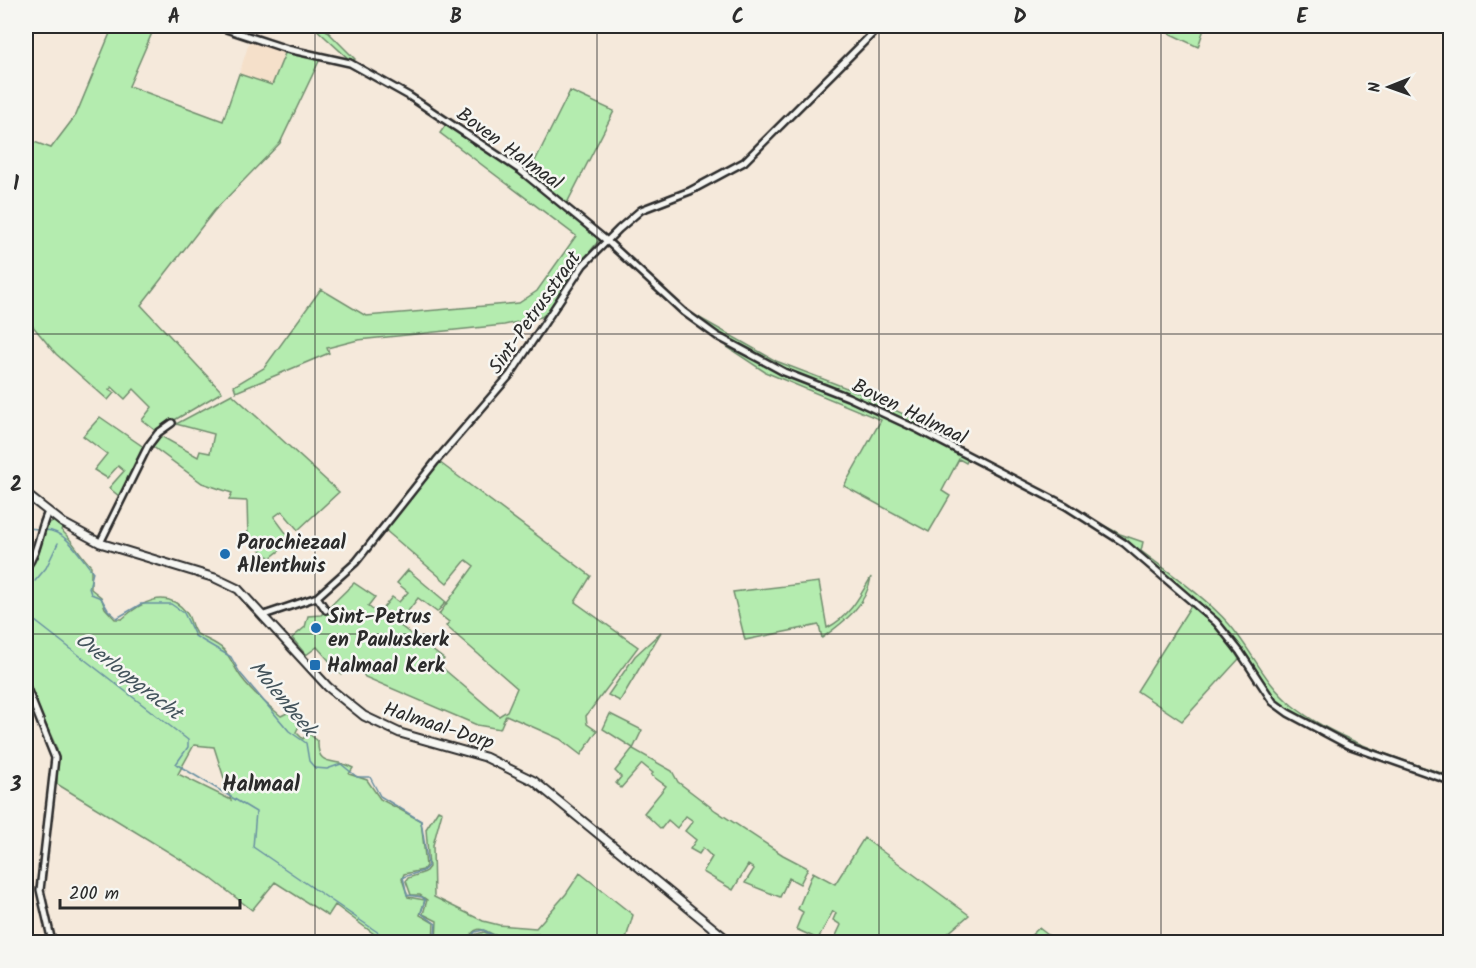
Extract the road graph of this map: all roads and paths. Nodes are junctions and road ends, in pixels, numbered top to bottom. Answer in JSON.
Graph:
{"nodes":[{"id":1,"x":217,"y":26,"type":"edge"},
{"id":2,"x":880,"y":26,"type":"edge"},
{"id":3,"x":607,"y":241,"type":"junction"},
{"id":4,"x":172,"y":423,"type":"dead end"},
{"id":5,"x":26,"y":494,"type":"edge"},
{"id":6,"x":48,"y":512,"type":"junction"},
{"id":7,"x":100,"y":543,"type":"junction"},
{"id":8,"x":26,"y":568,"type":"edge"},
{"id":9,"x":317,"y":597,"type":"junction"},
{"id":10,"x":326,"y":610,"type":"dead end"},
{"id":11,"x":264,"y":615,"type":"junction"},
{"id":12,"x":26,"y":686,"type":"edge"},
{"id":13,"x":1450,"y":781,"type":"edge"},
{"id":14,"x":52,"y":942,"type":"edge"},
{"id":15,"x":730,"y":942,"type":"edge"}],
"edges":[{"from":1,"to":3,"type":"street","name":"Boven Halmaal"},
{"from":2,"to":3,"type":"street","name":"Sint-Petrusstraat"},
{"from":3,"to":9,"type":"street","name":"Sint-Petrusstraat"},
{"from":3,"to":13,"type":"street","name":"Boven Halmaal"},
{"from":4,"to":7,"type":"street"},
{"from":5,"to":6,"type":"street","name":"Halmaal-Dorp"},
{"from":6,"to":7,"type":"street","name":"Halmaal-Dorp"},
{"from":6,"to":8,"type":"street"},
{"from":7,"to":11,"type":"street","name":"Halmaal-Dorp"},
{"from":9,"to":10,"type":"street"},
{"from":9,"to":11,"type":"street","name":"Sint-Petrusstraat"},
{"from":11,"to":15,"type":"street","name":"Halmaal-Dorp"},
{"from":12,"to":14,"type":"street"}]}
